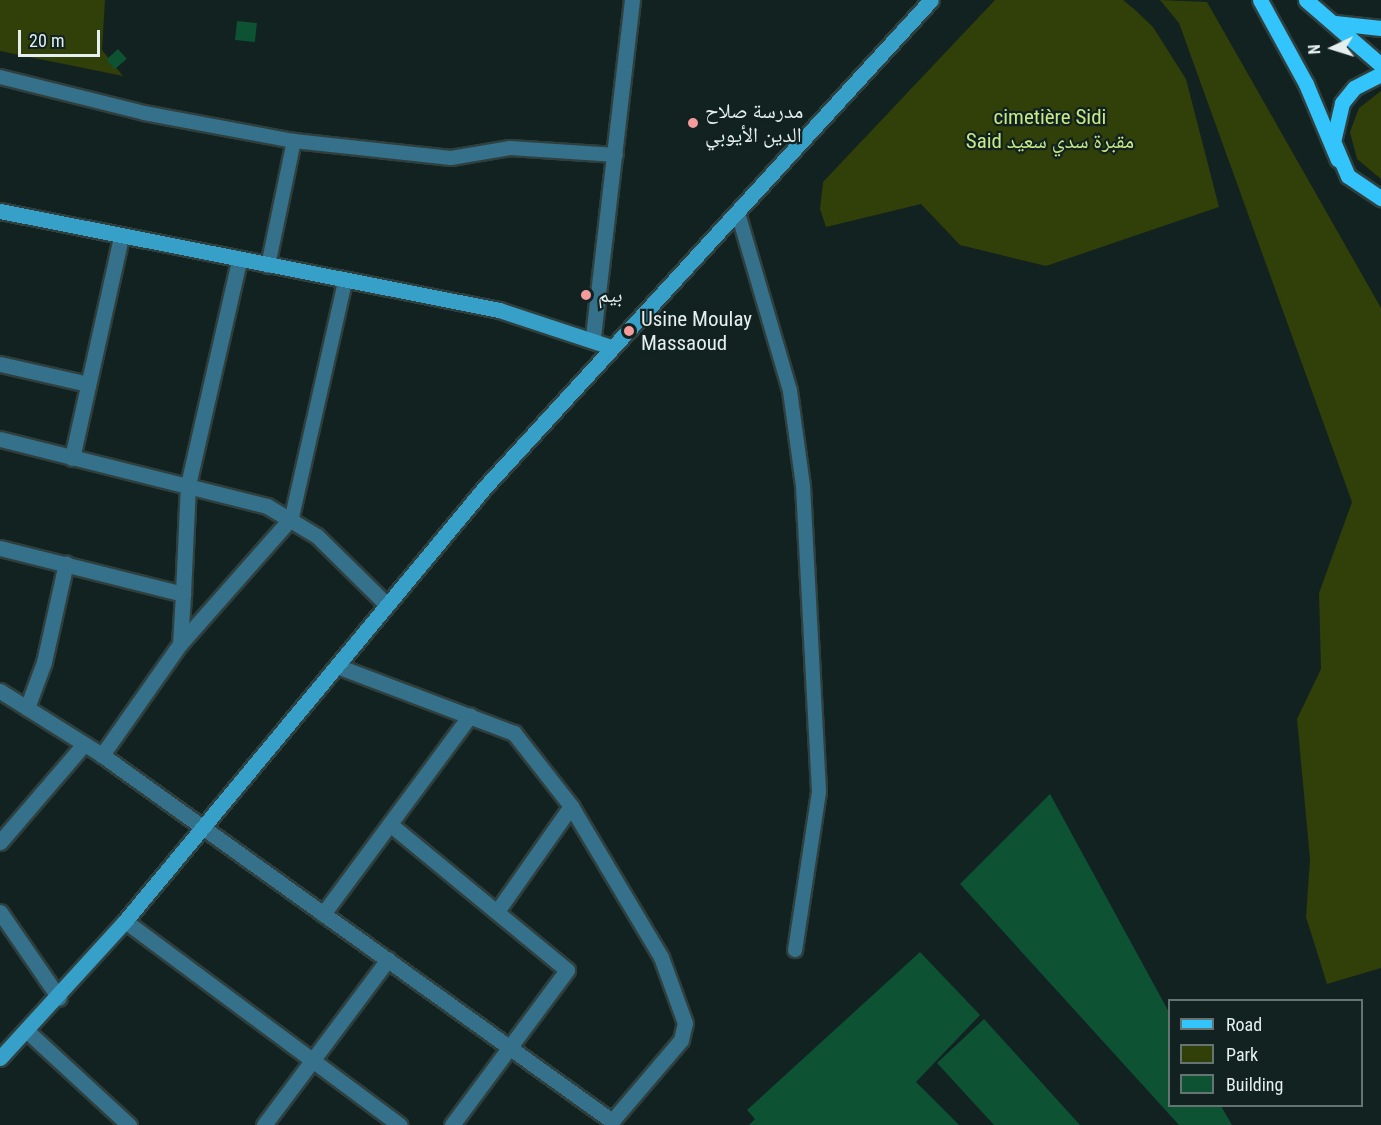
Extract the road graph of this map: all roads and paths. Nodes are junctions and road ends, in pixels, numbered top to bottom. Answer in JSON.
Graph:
{"nodes":[{"id":1,"x":632,"y":0,"type":"edge"},
{"id":2,"x":932,"y":0,"type":"edge"},
{"id":3,"x":1306,"y":0,"type":"edge"},
{"id":4,"x":1260,"y":2,"type":"edge"},
{"id":5,"x":1322,"y":16,"type":"junction"},
{"id":6,"x":1381,"y":28,"type":"edge"},
{"id":7,"x":1381,"y":65,"type":"edge"},
{"id":8,"x":1381,"y":74,"type":"edge"},
{"id":9,"x":0,"y":77,"type":"edge"},
{"id":10,"x":294,"y":141,"type":"junction"},
{"id":11,"x":616,"y":155,"type":"junction"},
{"id":12,"x":1338,"y":160,"type":"junction"},
{"id":13,"x":1380,"y":199,"type":"edge"},
{"id":14,"x":0,"y":211,"type":"edge"},
{"id":15,"x":738,"y":213,"type":"junction"},
{"id":16,"x":121,"y":237,"type":"junction"},
{"id":17,"x":239,"y":261,"type":"junction"},
{"id":18,"x":268,"y":266,"type":"junction"},
{"id":19,"x":345,"y":282,"type":"junction"},
{"id":20,"x":593,"y":337,"type":"junction"},
{"id":21,"x":611,"y":347,"type":"junction"},
{"id":22,"x":0,"y":364,"type":"edge"},
{"id":23,"x":88,"y":384,"type":"junction"},
{"id":24,"x":0,"y":439,"type":"edge"},
{"id":25,"x":72,"y":458,"type":"junction"},
{"id":26,"x":188,"y":485,"type":"junction"},
{"id":27,"x":292,"y":517,"type":"junction"},
{"id":28,"x":0,"y":548,"type":"edge"},
{"id":29,"x":66,"y":563,"type":"junction"},
{"id":30,"x":183,"y":594,"type":"junction"},
{"id":31,"x":386,"y":604,"type":"junction"},
{"id":32,"x":180,"y":644,"type":"junction"},
{"id":33,"x":337,"y":666,"type":"junction"},
{"id":34,"x":0,"y":691,"type":"edge"},
{"id":35,"x":27,"y":708,"type":"junction"},
{"id":36,"x":470,"y":715,"type":"junction"},
{"id":37,"x":84,"y":744,"type":"junction"},
{"id":38,"x":102,"y":755,"type":"junction"},
{"id":39,"x":571,"y":807,"type":"junction"},
{"id":40,"x":391,"y":825,"type":"junction"},
{"id":41,"x":202,"y":828,"type":"junction"},
{"id":42,"x":0,"y":842,"type":"edge"},
{"id":43,"x":498,"y":910,"type":"junction"},
{"id":44,"x":0,"y":912,"type":"edge"},
{"id":45,"x":323,"y":914,"type":"junction"},
{"id":46,"x":125,"y":921,"type":"junction"},
{"id":47,"x":795,"y":950,"type":"dead end"},
{"id":48,"x":388,"y":958,"type":"junction"},
{"id":49,"x":59,"y":999,"type":"junction"},
{"id":50,"x":27,"y":1031,"type":"junction"},
{"id":51,"x":512,"y":1049,"type":"junction"},
{"id":52,"x":0,"y":1058,"type":"edge"},
{"id":53,"x":310,"y":1059,"type":"junction"},
{"id":54,"x":611,"y":1123,"type":"edge"},
{"id":55,"x":129,"y":1125,"type":"edge"},
{"id":56,"x":264,"y":1125,"type":"edge"},
{"id":57,"x":400,"y":1125,"type":"edge"},
{"id":58,"x":452,"y":1125,"type":"edge"}],
"edges":[{"from":1,"to":11,"type":"street"},
{"from":2,"to":15,"type":"street"},
{"from":3,"to":5,"type":"main road"},
{"from":4,"to":12,"type":"main road"},
{"from":5,"to":6,"type":"main road"},
{"from":5,"to":7,"type":"main road"},
{"from":8,"to":12,"type":"main road"},
{"from":9,"to":10,"type":"lane"},
{"from":10,"to":11,"type":"lane"},
{"from":10,"to":18,"type":"lane"},
{"from":11,"to":20,"type":"street"},
{"from":12,"to":13,"type":"main road"},
{"from":14,"to":16,"type":"street"},
{"from":15,"to":21,"type":"street"},
{"from":15,"to":47,"type":"lane"},
{"from":16,"to":17,"type":"street"},
{"from":16,"to":23,"type":"street"},
{"from":17,"to":18,"type":"street"},
{"from":17,"to":26,"type":"street"},
{"from":18,"to":19,"type":"street"},
{"from":19,"to":20,"type":"street"},
{"from":19,"to":27,"type":"lane"},
{"from":20,"to":21,"type":"street"},
{"from":21,"to":31,"type":"street"},
{"from":22,"to":23,"type":"street"},
{"from":23,"to":25,"type":"street"},
{"from":24,"to":25,"type":"street"},
{"from":25,"to":26,"type":"street"},
{"from":26,"to":27,"type":"street"},
{"from":26,"to":30,"type":"street"},
{"from":27,"to":31,"type":"street"},
{"from":27,"to":32,"type":"street"},
{"from":28,"to":29,"type":"street"},
{"from":29,"to":30,"type":"street"},
{"from":29,"to":35,"type":"street"},
{"from":30,"to":32,"type":"street"},
{"from":31,"to":33,"type":"street"},
{"from":32,"to":38,"type":"street"},
{"from":33,"to":36,"type":"street"},
{"from":33,"to":41,"type":"street"},
{"from":34,"to":35,"type":"street"},
{"from":35,"to":37,"type":"street"},
{"from":36,"to":39,"type":"street"},
{"from":36,"to":40,"type":"street"},
{"from":37,"to":38,"type":"street"},
{"from":37,"to":42,"type":"street"},
{"from":38,"to":41,"type":"street"},
{"from":39,"to":43,"type":"street"},
{"from":39,"to":54,"type":"street"},
{"from":40,"to":43,"type":"street"},
{"from":40,"to":45,"type":"street"},
{"from":41,"to":45,"type":"street"},
{"from":41,"to":46,"type":"street"},
{"from":43,"to":51,"type":"street"},
{"from":44,"to":49,"type":"street"},
{"from":45,"to":48,"type":"street"},
{"from":46,"to":49,"type":"street"},
{"from":46,"to":53,"type":"street"},
{"from":48,"to":51,"type":"street"},
{"from":48,"to":53,"type":"street"},
{"from":49,"to":50,"type":"street"},
{"from":50,"to":52,"type":"street"},
{"from":50,"to":55,"type":"street"},
{"from":51,"to":54,"type":"street"},
{"from":51,"to":58,"type":"street"},
{"from":53,"to":56,"type":"street"},
{"from":53,"to":57,"type":"street"}]}
